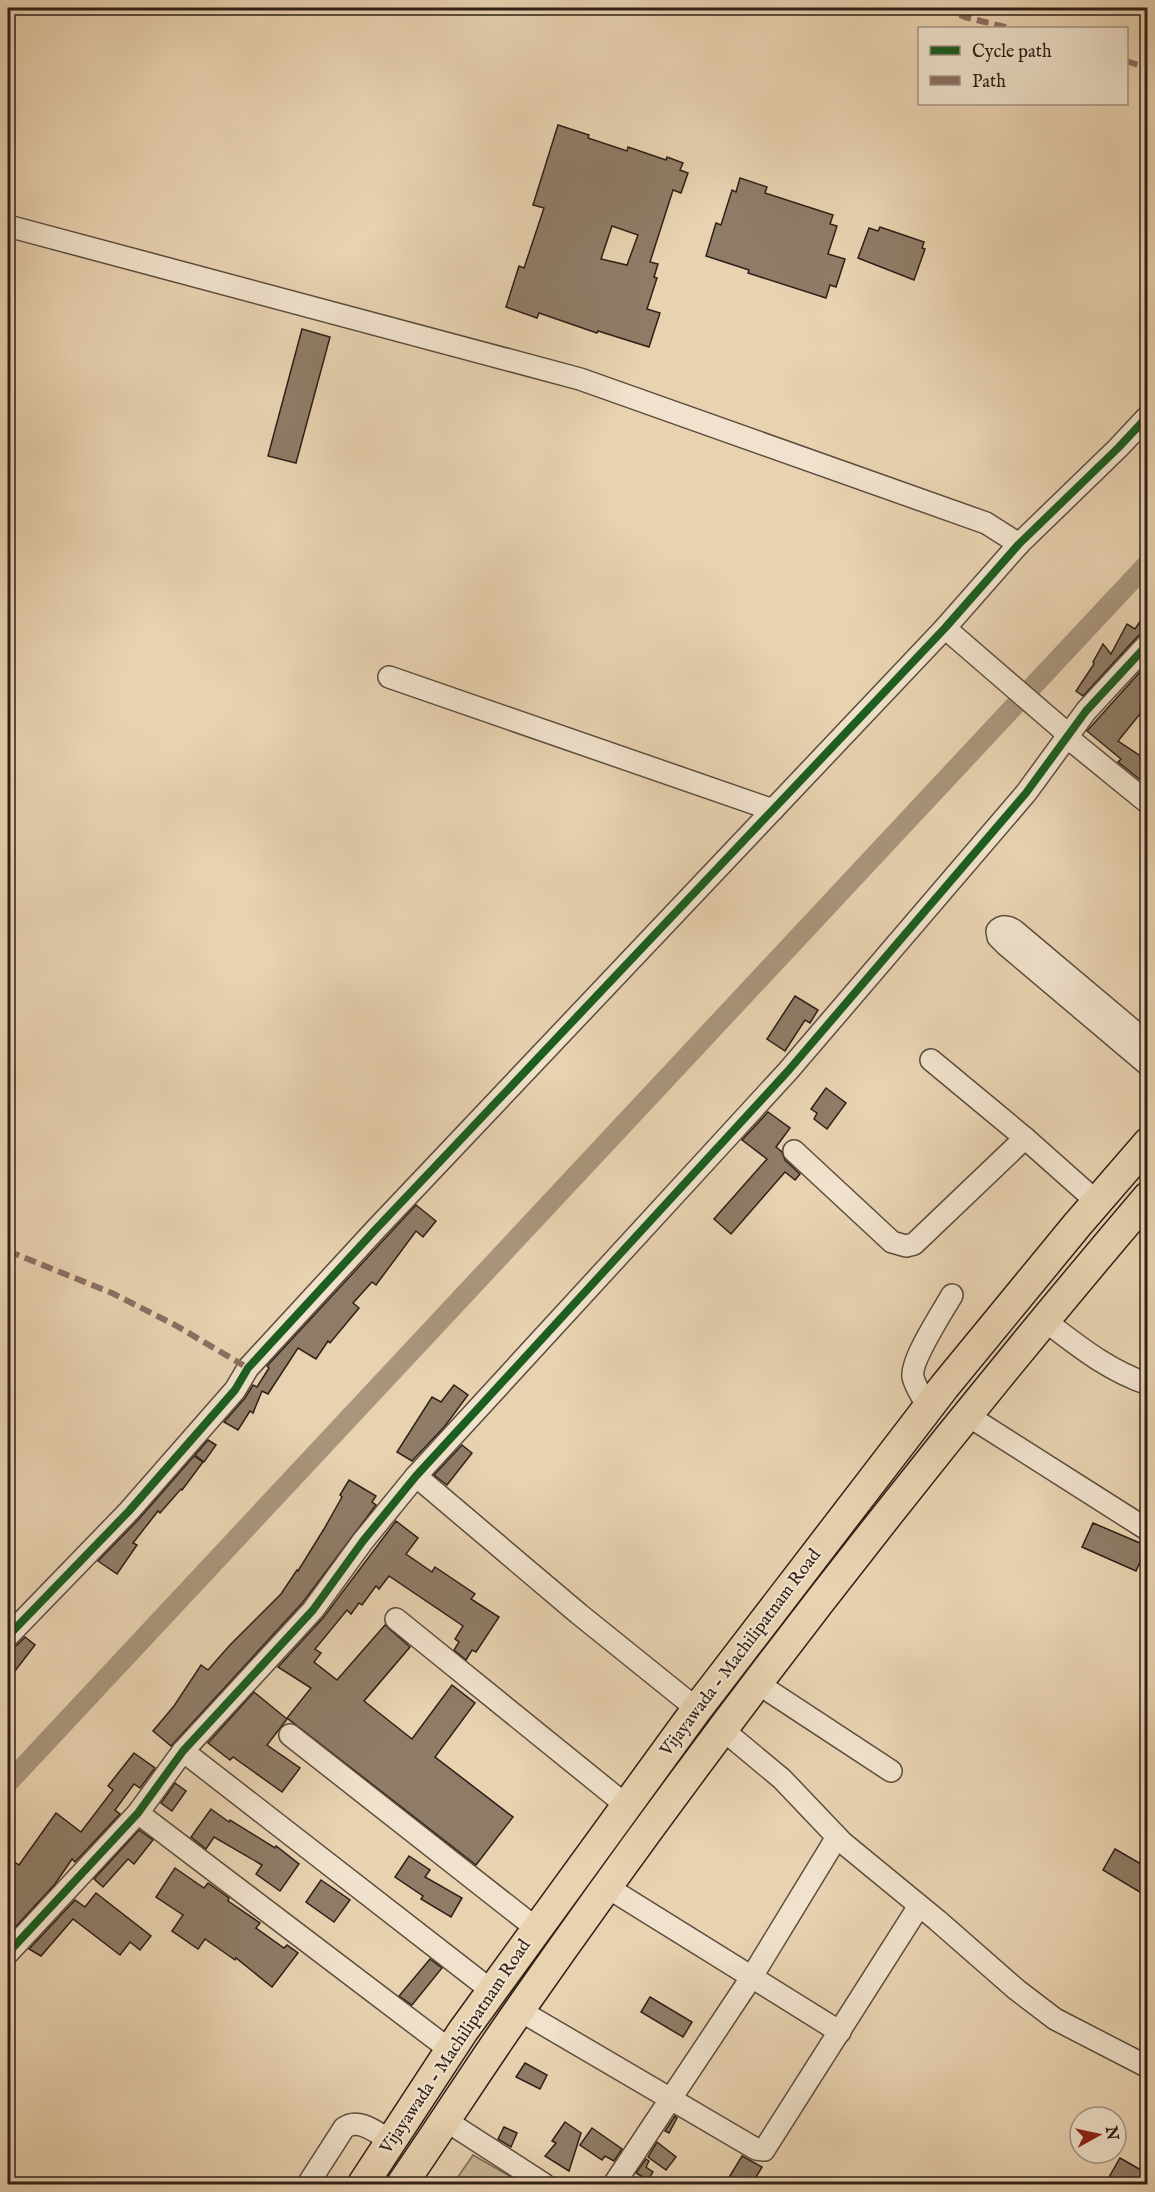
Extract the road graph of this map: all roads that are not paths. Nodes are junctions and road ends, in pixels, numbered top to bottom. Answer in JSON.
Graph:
{"nodes":[{"id":1,"x":8,"y":226,"type":"edge"},
{"id":2,"x":1148,"y":416,"type":"edge"},
{"id":3,"x":1019,"y":544,"type":"junction"},
{"id":4,"x":945,"y":628,"type":"junction"},
{"id":5,"x":1148,"y":644,"type":"edge"},
{"id":6,"x":388,"y":676,"type":"dead end"},
{"id":7,"x":1064,"y":733,"type":"junction"},
{"id":8,"x":1148,"y":803,"type":"edge"},
{"id":9,"x":772,"y":810,"type":"junction"},
{"id":10,"x":1148,"y":1043,"type":"edge"},
{"id":11,"x":931,"y":1060,"type":"dead end"},
{"id":12,"x":1148,"y":1065,"type":"edge"},
{"id":13,"x":1025,"y":1137,"type":"junction"},
{"id":14,"x":1148,"y":1143,"type":"edge"},
{"id":15,"x":794,"y":1151,"type":"dead end"},
{"id":16,"x":1148,"y":1197,"type":"edge"},
{"id":17,"x":1097,"y":1202,"type":"junction"},
{"id":18,"x":952,"y":1295,"type":"dead end"},
{"id":19,"x":1044,"y":1320,"type":"junction"},
{"id":20,"x":1148,"y":1384,"type":"edge"},
{"id":21,"x":928,"y":1408,"type":"junction"},
{"id":22,"x":968,"y":1414,"type":"junction"},
{"id":23,"x":416,"y":1476,"type":"junction"},
{"id":24,"x":1148,"y":1530,"type":"edge"},
{"id":25,"x":396,"y":1619,"type":"dead end"},
{"id":26,"x":8,"y":1636,"type":"edge"},
{"id":27,"x":757,"y":1683,"type":"junction"},
{"id":28,"x":697,"y":1709,"type":"junction"},
{"id":29,"x":722,"y":1729,"type":"junction"},
{"id":30,"x":290,"y":1735,"type":"dead end"},
{"id":31,"x":183,"y":1751,"type":"junction"},
{"id":32,"x":891,"y":1771,"type":"dead end"},
{"id":33,"x":627,"y":1806,"type":"junction"},
{"id":34,"x":138,"y":1813,"type":"junction"},
{"id":35,"x":837,"y":1837,"type":"junction"},
{"id":36,"x":607,"y":1887,"type":"junction"},
{"id":37,"x":919,"y":1906,"type":"junction"},
{"id":38,"x":537,"y":1929,"type":"junction"},
{"id":39,"x":8,"y":1953,"type":"edge"},
{"id":40,"x":751,"y":1978,"type":"junction"},
{"id":41,"x":492,"y":1991,"type":"junction"},
{"id":42,"x":519,"y":2010,"type":"junction"},
{"id":43,"x":840,"y":2032,"type":"junction"},
{"id":44,"x":450,"y":2050,"type":"junction"},
{"id":45,"x":1148,"y":2067,"type":"edge"},
{"id":46,"x":672,"y":2100,"type":"junction"},
{"id":47,"x":445,"y":2121,"type":"junction"},
{"id":48,"x":391,"y":2141,"type":"junction"},
{"id":49,"x":317,"y":2183,"type":"edge"},
{"id":50,"x":363,"y":2184,"type":"edge"},
{"id":51,"x":402,"y":2184,"type":"edge"},
{"id":52,"x":544,"y":2184,"type":"edge"},
{"id":53,"x":614,"y":2184,"type":"edge"}],
"edges":[{"from":1,"to":3,"type":"street"},
{"from":2,"to":3,"type":"street"},
{"from":3,"to":4,"type":"street"},
{"from":4,"to":7,"type":"street"},
{"from":4,"to":9,"type":"street"},
{"from":5,"to":7,"type":"street"},
{"from":6,"to":9,"type":"street"},
{"from":7,"to":8,"type":"street"},
{"from":7,"to":23,"type":"street"},
{"from":9,"to":26,"type":"street"},
{"from":10,"to":12,"type":"street"},
{"from":11,"to":13,"type":"street"},
{"from":13,"to":15,"type":"street"},
{"from":13,"to":17,"type":"street"},
{"from":14,"to":17,"type":"highway","name":"Vijayawada - Machilipatnam Road"},
{"from":16,"to":19,"type":"highway","name":"Vijayawada - Machilipatnam Road"},
{"from":17,"to":21,"type":"highway","name":"Vijayawada - Machilipatnam Road"},
{"from":18,"to":21,"type":"street"},
{"from":19,"to":20,"type":"street"},
{"from":19,"to":22,"type":"highway","name":"Vijayawada - Machilipatnam Road"},
{"from":21,"to":28,"type":"highway","name":"Vijayawada - Machilipatnam Road"},
{"from":22,"to":24,"type":"street"},
{"from":22,"to":27,"type":"highway","name":"Vijayawada - Machilipatnam Road"},
{"from":23,"to":28,"type":"street"},
{"from":23,"to":31,"type":"street"},
{"from":25,"to":33,"type":"street"},
{"from":27,"to":29,"type":"highway","name":"Vijayawada - Machilipatnam Road"},
{"from":27,"to":32,"type":"street"},
{"from":28,"to":33,"type":"highway","name":"Vijayawada - Machilipatnam Road"},
{"from":29,"to":35,"type":"street"},
{"from":29,"to":36,"type":"highway","name":"Vijayawada - Machilipatnam Road"},
{"from":30,"to":38,"type":"street"},
{"from":31,"to":34,"type":"street"},
{"from":31,"to":41,"type":"street"},
{"from":33,"to":38,"type":"highway","name":"Vijayawada - Machilipatnam Road"},
{"from":34,"to":39,"type":"street"},
{"from":34,"to":44,"type":"street"},
{"from":35,"to":37,"type":"street"},
{"from":35,"to":40,"type":"street"},
{"from":36,"to":40,"type":"street"},
{"from":36,"to":42,"type":"highway","name":"Vijayawada - Machilipatnam Road"},
{"from":37,"to":43,"type":"street"},
{"from":37,"to":45,"type":"street"},
{"from":38,"to":41,"type":"highway","name":"Vijayawada - Machilipatnam Road"},
{"from":40,"to":43,"type":"street"},
{"from":40,"to":46,"type":"street"},
{"from":41,"to":44,"type":"highway","name":"Vijayawada - Machilipatnam Road"},
{"from":42,"to":46,"type":"street"},
{"from":42,"to":47,"type":"highway","name":"Vijayawada - Machilipatnam Road"},
{"from":43,"to":46,"type":"street"},
{"from":44,"to":48,"type":"highway","name":"Vijayawada - Machilipatnam Road"},
{"from":46,"to":53,"type":"street"},
{"from":47,"to":51,"type":"highway","name":"Vijayawada - Machilipatnam Road"},
{"from":47,"to":52,"type":"street"},
{"from":48,"to":49,"type":"street"},
{"from":48,"to":50,"type":"highway","name":"Vijayawada - Machilipatnam Road"}]}
